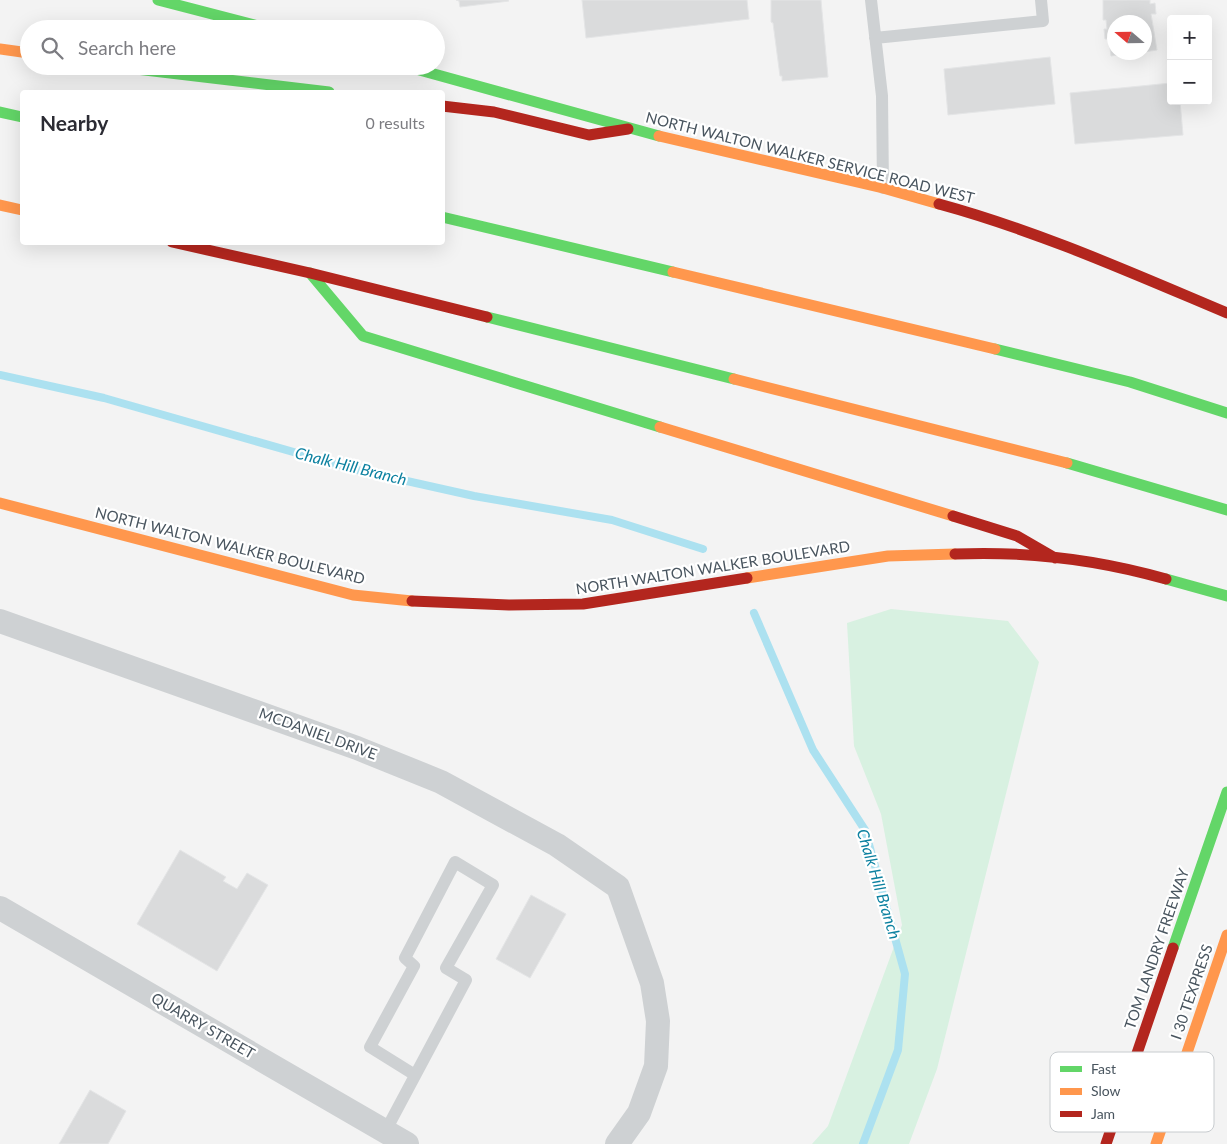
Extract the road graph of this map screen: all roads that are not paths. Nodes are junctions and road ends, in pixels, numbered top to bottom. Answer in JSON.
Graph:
{"nodes":[{"id":1,"x":158,"y":0,"type":"edge"},
{"id":2,"x":871,"y":0,"type":"edge"},
{"id":3,"x":1040,"y":0,"type":"edge"},
{"id":4,"x":235,"y":20,"type":"edge"},
{"id":5,"x":875,"y":38,"type":"junction"},
{"id":6,"x":0,"y":49,"type":"edge"},
{"id":7,"x":20,"y":52,"type":"edge"},
{"id":8,"x":186,"y":75,"type":"edge"},
{"id":9,"x":437,"y":75,"type":"edge"},
{"id":10,"x":312,"y":90,"type":"edge"},
{"id":11,"x":445,"y":106,"type":"edge"},
{"id":12,"x":0,"y":112,"type":"edge"},
{"id":13,"x":20,"y":117,"type":"edge"},
{"id":14,"x":628,"y":129,"type":"junction"},
{"id":15,"x":883,"y":188,"type":"junction"},
{"id":16,"x":0,"y":205,"type":"edge"},
{"id":17,"x":20,"y":210,"type":"edge"},
{"id":18,"x":445,"y":218,"type":"edge"},
{"id":19,"x":185,"y":245,"type":"edge"},
{"id":20,"x":310,"y":273,"type":"junction"},
{"id":21,"x":1227,"y":313,"type":"edge"},
{"id":22,"x":1227,"y":413,"type":"edge"},
{"id":23,"x":0,"y":503,"type":"edge"},
{"id":24,"x":1227,"y":510,"type":"edge"},
{"id":25,"x":1055,"y":558,"type":"junction"},
{"id":26,"x":1227,"y":596,"type":"edge"},
{"id":27,"x":0,"y":621,"type":"edge"},
{"id":28,"x":1227,"y":792,"type":"edge"},
{"id":29,"x":0,"y":908,"type":"edge"},
{"id":30,"x":1227,"y":935,"type":"edge"},
{"id":31,"x":1138,"y":1052,"type":"edge"},
{"id":32,"x":1187,"y":1052,"type":"edge"},
{"id":33,"x":415,"y":1075,"type":"junction"},
{"id":34,"x":385,"y":1132,"type":"junction"},
{"id":35,"x":1110,"y":1132,"type":"edge"},
{"id":36,"x":1160,"y":1132,"type":"edge"},
{"id":37,"x":406,"y":1144,"type":"edge"},
{"id":38,"x":617,"y":1144,"type":"edge"},
{"id":39,"x":1106,"y":1144,"type":"edge"},
{"id":40,"x":1156,"y":1144,"type":"edge"}],
"edges":[{"from":1,"to":4,"type":"main road"},
{"from":2,"to":5,"type":"lane"},
{"from":3,"to":5,"type":"lane"},
{"from":5,"to":15,"type":"lane"},
{"from":6,"to":7,"type":"main road"},
{"from":8,"to":10,"type":"main road"},
{"from":9,"to":14,"type":"main road","name":"NORTH WALTON WALKER SERVICE ROAD WEST"},
{"from":11,"to":14,"type":"main road"},
{"from":12,"to":13,"type":"main road"},
{"from":14,"to":15,"type":"main road","name":"NORTH WALTON WALKER SERVICE ROAD WEST"},
{"from":15,"to":21,"type":"main road","name":"NORTH WALTON WALKER SERVICE ROAD WEST"},
{"from":16,"to":17,"type":"main road"},
{"from":18,"to":22,"type":"main road"},
{"from":19,"to":20,"type":"main road"},
{"from":20,"to":24,"type":"main road"},
{"from":20,"to":25,"type":"main road"},
{"from":23,"to":25,"type":"main road","name":"NORTH WALTON WALKER BOULEVARD"},
{"from":25,"to":26,"type":"main road","name":"NORTH WALTON WALKER BOULEVARD"},
{"from":27,"to":38,"type":"street","name":"MCDANIEL DRIVE"},
{"from":28,"to":31,"type":"main road","name":"TOM LANDRY FREEWAY"},
{"from":29,"to":34,"type":"street","name":"QUARRY STREET"},
{"from":30,"to":32,"type":"main road","name":"I 30 TEXPRESS"},
{"from":33,"to":33,"type":"lane"},
{"from":33,"to":34,"type":"lane"},
{"from":34,"to":37,"type":"street","name":"QUARRY STREET"},
{"from":35,"to":39,"type":"main road","name":"TOM LANDRY FREEWAY"},
{"from":36,"to":40,"type":"main road","name":"I 30 TEXPRESS"}]}
